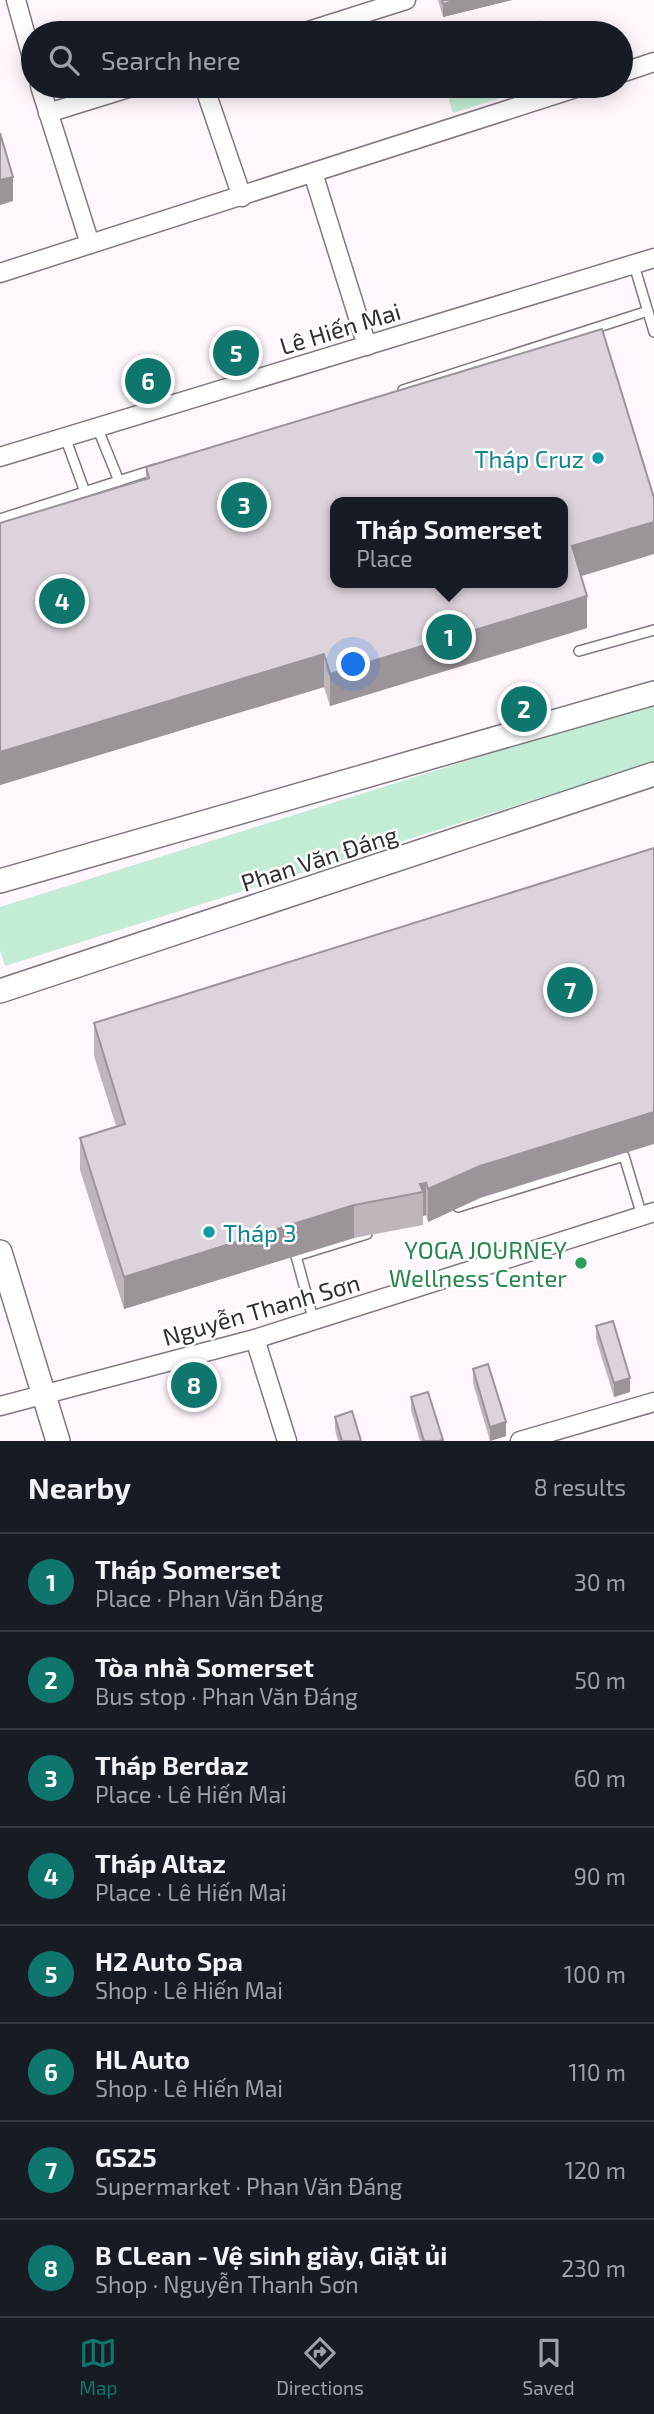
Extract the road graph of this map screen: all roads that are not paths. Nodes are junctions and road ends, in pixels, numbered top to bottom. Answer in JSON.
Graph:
{"nodes":[{"id":1,"x":16,"y":0,"type":"edge"},
{"id":2,"x":406,"y":0,"type":"edge"},
{"id":3,"x":22,"y":21,"type":"edge"},
{"id":4,"x":340,"y":21,"type":"edge"},
{"id":5,"x":654,"y":62,"type":"edge"},
{"id":6,"x":633,"y":69,"type":"edge"},
{"id":7,"x":44,"y":98,"type":"edge"},
{"id":8,"x":96,"y":98,"type":"edge"},
{"id":9,"x":208,"y":98,"type":"edge"},
{"id":10,"x":545,"y":98,"type":"edge"},
{"id":11,"x":48,"y":113,"type":"junction"},
{"id":12,"x":313,"y":173,"type":"junction"},
{"id":13,"x":242,"y":197,"type":"junction"},
{"id":14,"x":90,"y":244,"type":"junction"},
{"id":15,"x":654,"y":258,"type":"edge"},
{"id":16,"x":634,"y":265,"type":"junction"},
{"id":17,"x":0,"y":273,"type":"edge"},
{"id":18,"x":648,"y":311,"type":"junction"},
{"id":19,"x":654,"y":332,"type":"edge"},
{"id":20,"x":366,"y":346,"type":"junction"},
{"id":21,"x":396,"y":392,"type":"edge"},
{"id":22,"x":97,"y":427,"type":"junction"},
{"id":23,"x":65,"y":437,"type":"junction"},
{"id":24,"x":0,"y":457,"type":"edge"},
{"id":25,"x":172,"y":464,"type":"edge"},
{"id":26,"x":118,"y":481,"type":"junction"},
{"id":27,"x":85,"y":492,"type":"junction"},
{"id":28,"x":0,"y":519,"type":"edge"},
{"id":29,"x":654,"y":630,"type":"edge"},
{"id":30,"x":579,"y":651,"type":"dead end"},
{"id":31,"x":654,"y":693,"type":"edge"},
{"id":32,"x":654,"y":774,"type":"edge"},
{"id":33,"x":0,"y":881,"type":"edge"},
{"id":34,"x":0,"y":991,"type":"edge"},
{"id":35,"x":454,"y":1208,"type":"dead end"},
{"id":36,"x":648,"y":1214,"type":"edge"},
{"id":37,"x":375,"y":1232,"type":"dead end"},
{"id":38,"x":0,"y":1252,"type":"edge"},
{"id":39,"x":314,"y":1322,"type":"junction"},
{"id":40,"x":255,"y":1339,"type":"junction"},
{"id":41,"x":43,"y":1393,"type":"junction"},
{"id":42,"x":654,"y":1402,"type":"edge"},
{"id":43,"x":0,"y":1406,"type":"edge"},
{"id":44,"x":58,"y":1441,"type":"edge"},
{"id":45,"x":287,"y":1441,"type":"edge"},
{"id":46,"x":520,"y":1441,"type":"edge"}],
"edges":[{"from":1,"to":3,"type":"street"},
{"from":2,"to":4,"type":"street"},
{"from":5,"to":6,"type":"street"},
{"from":7,"to":11,"type":"street"},
{"from":8,"to":11,"type":"street"},
{"from":9,"to":13,"type":"street"},
{"from":10,"to":12,"type":"street"},
{"from":11,"to":14,"type":"street"},
{"from":12,"to":13,"type":"street"},
{"from":12,"to":20,"type":"street"},
{"from":13,"to":14,"type":"street"},
{"from":14,"to":17,"type":"street"},
{"from":15,"to":16,"type":"street","name":"Lê Hiến Mai"},
{"from":16,"to":18,"type":"lane"},
{"from":16,"to":20,"type":"street","name":"Lê Hiến Mai"},
{"from":18,"to":19,"type":"lane"},
{"from":18,"to":21,"type":"lane"},
{"from":20,"to":22,"type":"street","name":"Lê Hiến Mai"},
{"from":22,"to":23,"type":"street","name":"Lê Hiến Mai"},
{"from":22,"to":26,"type":"lane"},
{"from":23,"to":24,"type":"street","name":"Lê Hiến Mai"},
{"from":23,"to":27,"type":"lane"},
{"from":25,"to":26,"type":"lane"},
{"from":26,"to":27,"type":"lane"},
{"from":27,"to":28,"type":"lane"},
{"from":29,"to":30,"type":"lane"},
{"from":31,"to":33,"type":"street"},
{"from":32,"to":34,"type":"street","name":"Phan Văn Đáng"},
{"from":35,"to":36,"type":"lane"},
{"from":36,"to":39,"type":"street","name":"Nguyễn Thanh Sơn"},
{"from":37,"to":39,"type":"lane"},
{"from":38,"to":41,"type":"street"},
{"from":39,"to":40,"type":"street","name":"Nguyễn Thanh Sơn"},
{"from":40,"to":41,"type":"street","name":"Nguyễn Thanh Sơn"},
{"from":40,"to":45,"type":"street"},
{"from":41,"to":43,"type":"street","name":"Nguyễn Thanh Sơn"},
{"from":41,"to":44,"type":"street"},
{"from":42,"to":46,"type":"street"}]}
